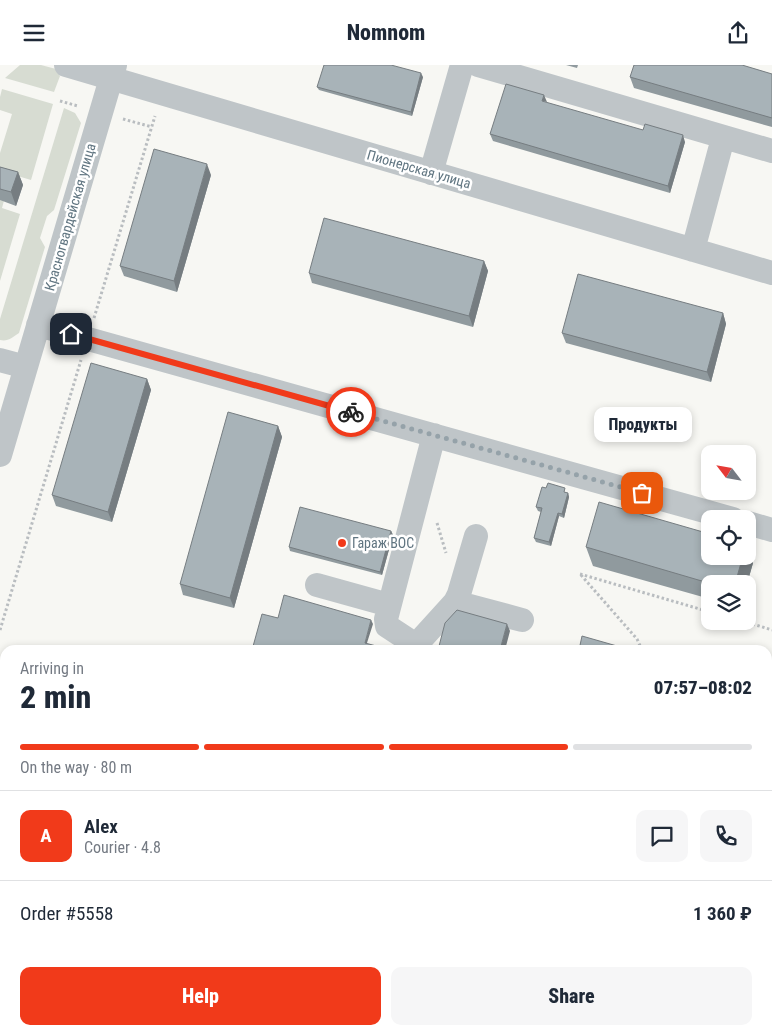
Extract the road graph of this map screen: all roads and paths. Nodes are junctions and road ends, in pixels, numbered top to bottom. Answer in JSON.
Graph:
{"nodes":[{"id":1,"x":66,"y":65,"type":"edge"},
{"id":2,"x":462,"y":65,"type":"edge"},
{"id":3,"x":478,"y":65,"type":"edge"},
{"id":4,"x":113,"y":72,"type":"edge"},
{"id":5,"x":723,"y":138,"type":"junction"},
{"id":6,"x":772,"y":151,"type":"edge"},
{"id":7,"x":431,"y":173,"type":"junction"},
{"id":8,"x":693,"y":250,"type":"junction"},
{"id":9,"x":772,"y":273,"type":"edge"},
{"id":10,"x":38,"y":325,"type":"junction"},
{"id":11,"x":0,"y":360,"type":"edge"},
{"id":12,"x":26,"y":367,"type":"junction"},
{"id":13,"x":434,"y":435,"type":"junction"},
{"id":14,"x":0,"y":455,"type":"edge"},
{"id":15,"x":418,"y":493,"type":"junction"},
{"id":16,"x":701,"y":510,"type":"edge"},
{"id":17,"x":756,"y":525,"type":"edge"},
{"id":18,"x":772,"y":530,"type":"edge"},
{"id":19,"x":476,"y":535,"type":"dead end"},
{"id":20,"x":448,"y":557,"type":"dead end"},
{"id":21,"x":317,"y":585,"type":"dead end"},
{"id":22,"x":455,"y":602,"type":"junction"},
{"id":23,"x":389,"y":605,"type":"junction"},
{"id":24,"x":701,"y":609,"type":"edge"},
{"id":25,"x":522,"y":620,"type":"dead end"},
{"id":26,"x":756,"y":625,"type":"edge"},
{"id":27,"x":772,"y":630,"type":"edge"},
{"id":28,"x":412,"y":645,"type":"edge"},
{"id":29,"x":417,"y":645,"type":"edge"},
{"id":30,"x":640,"y":645,"type":"edge"}],
"edges":[{"from":1,"to":4,"type":"street","name":"Пионерская улица"},
{"from":2,"to":7,"type":"street"},
{"from":3,"to":5,"type":"street"},
{"from":4,"to":7,"type":"street","name":"Пионерская улица"},
{"from":4,"to":10,"type":"street","name":"Красногвардейская улица"},
{"from":5,"to":6,"type":"street"},
{"from":5,"to":8,"type":"street"},
{"from":7,"to":8,"type":"street","name":"Пионерская улица"},
{"from":8,"to":9,"type":"street","name":"Пионерская улица"},
{"from":10,"to":12,"type":"street","name":"Красногвардейская улица"},
{"from":10,"to":13,"type":"street"},
{"from":11,"to":12,"type":"street"},
{"from":12,"to":14,"type":"street","name":"Красногвардейская улица"},
{"from":13,"to":15,"type":"street"},
{"from":13,"to":16,"type":"street"},
{"from":15,"to":20,"type":"path"},
{"from":15,"to":23,"type":"street"},
{"from":17,"to":18,"type":"street"},
{"from":19,"to":22,"type":"street"},
{"from":21,"to":23,"type":"street"},
{"from":22,"to":25,"type":"street"},
{"from":22,"to":29,"type":"street"},
{"from":23,"to":28,"type":"street"},
{"from":24,"to":30,"type":"path"},
{"from":26,"to":27,"type":"path"}]}
